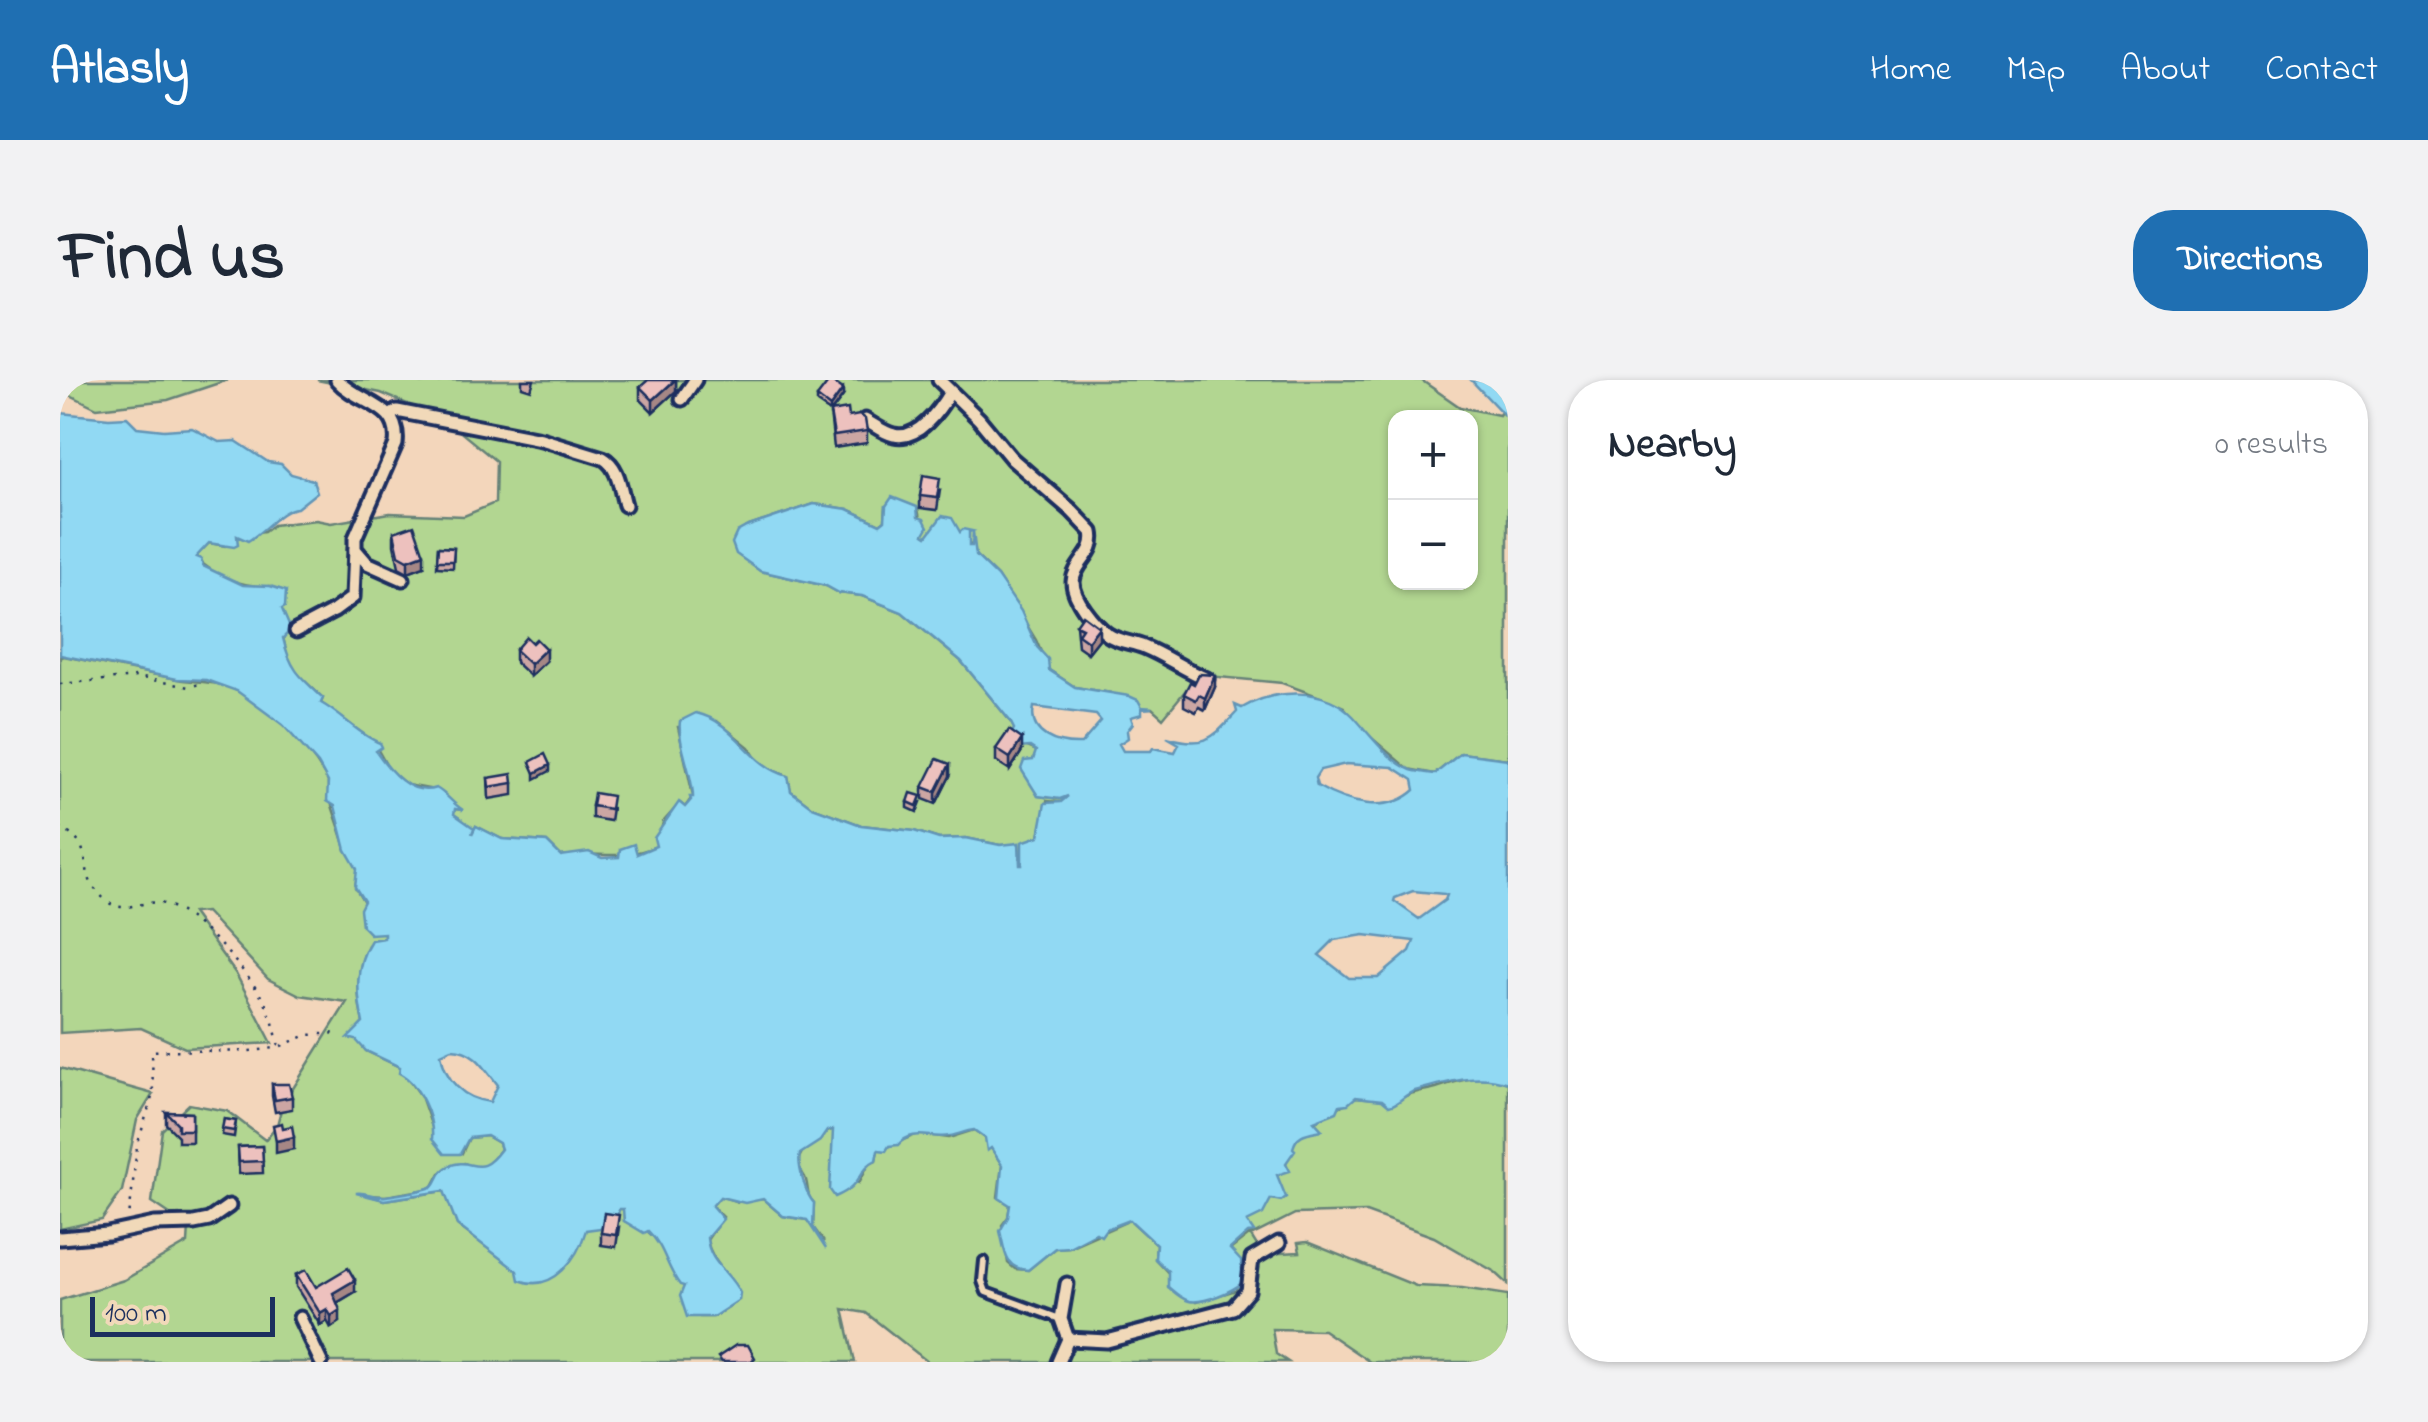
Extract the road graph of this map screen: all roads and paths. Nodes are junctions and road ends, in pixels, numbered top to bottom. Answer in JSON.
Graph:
{"nodes":[{"id":1,"x":337,"y":380,"type":"edge"},
{"id":2,"x":694,"y":380,"type":"edge"},
{"id":3,"x":938,"y":380,"type":"edge"},
{"id":4,"x":950,"y":392,"type":"junction"},
{"id":5,"x":682,"y":398,"type":"dead end"},
{"id":6,"x":392,"y":416,"type":"junction"},
{"id":7,"x":865,"y":420,"type":"edge"},
{"id":8,"x":625,"y":505,"type":"dead end"},
{"id":9,"x":355,"y":550,"type":"junction"},
{"id":10,"x":403,"y":579,"type":"dead end"},
{"id":11,"x":296,"y":631,"type":"dead end"},
{"id":12,"x":1208,"y":678,"type":"edge"},
{"id":13,"x":203,"y":683,"type":"dead end"},
{"id":14,"x":60,"y":684,"type":"edge"},
{"id":15,"x":60,"y":827,"type":"edge"},
{"id":16,"x":338,"y":1033,"type":"dead end"},
{"id":17,"x":279,"y":1046,"type":"junction"},
{"id":18,"x":229,"y":1206,"type":"dead end"},
{"id":19,"x":128,"y":1230,"type":"junction"},
{"id":20,"x":60,"y":1238,"type":"edge"},
{"id":21,"x":1279,"y":1243,"type":"dead end"},
{"id":22,"x":984,"y":1261,"type":"dead end"},
{"id":23,"x":1067,"y":1284,"type":"dead end"},
{"id":24,"x":300,"y":1318,"type":"dead end"},
{"id":25,"x":1061,"y":1319,"type":"junction"},
{"id":26,"x":1068,"y":1339,"type":"junction"},
{"id":27,"x":321,"y":1362,"type":"edge"},
{"id":28,"x":1058,"y":1362,"type":"edge"}],
"edges":[{"from":1,"to":6,"type":"street"},
{"from":2,"to":5,"type":"street"},
{"from":3,"to":4,"type":"street"},
{"from":4,"to":7,"type":"street"},
{"from":4,"to":12,"type":"street"},
{"from":6,"to":8,"type":"street"},
{"from":6,"to":9,"type":"street"},
{"from":9,"to":10,"type":"street"},
{"from":9,"to":11,"type":"street"},
{"from":13,"to":14,"type":"path"},
{"from":15,"to":17,"type":"path"},
{"from":16,"to":17,"type":"path"},
{"from":17,"to":19,"type":"path"},
{"from":18,"to":19,"type":"street"},
{"from":19,"to":20,"type":"street"},
{"from":21,"to":26,"type":"street"},
{"from":22,"to":25,"type":"lane"},
{"from":23,"to":25,"type":"street"},
{"from":24,"to":27,"type":"street"},
{"from":25,"to":26,"type":"street"},
{"from":26,"to":28,"type":"street"}]}
